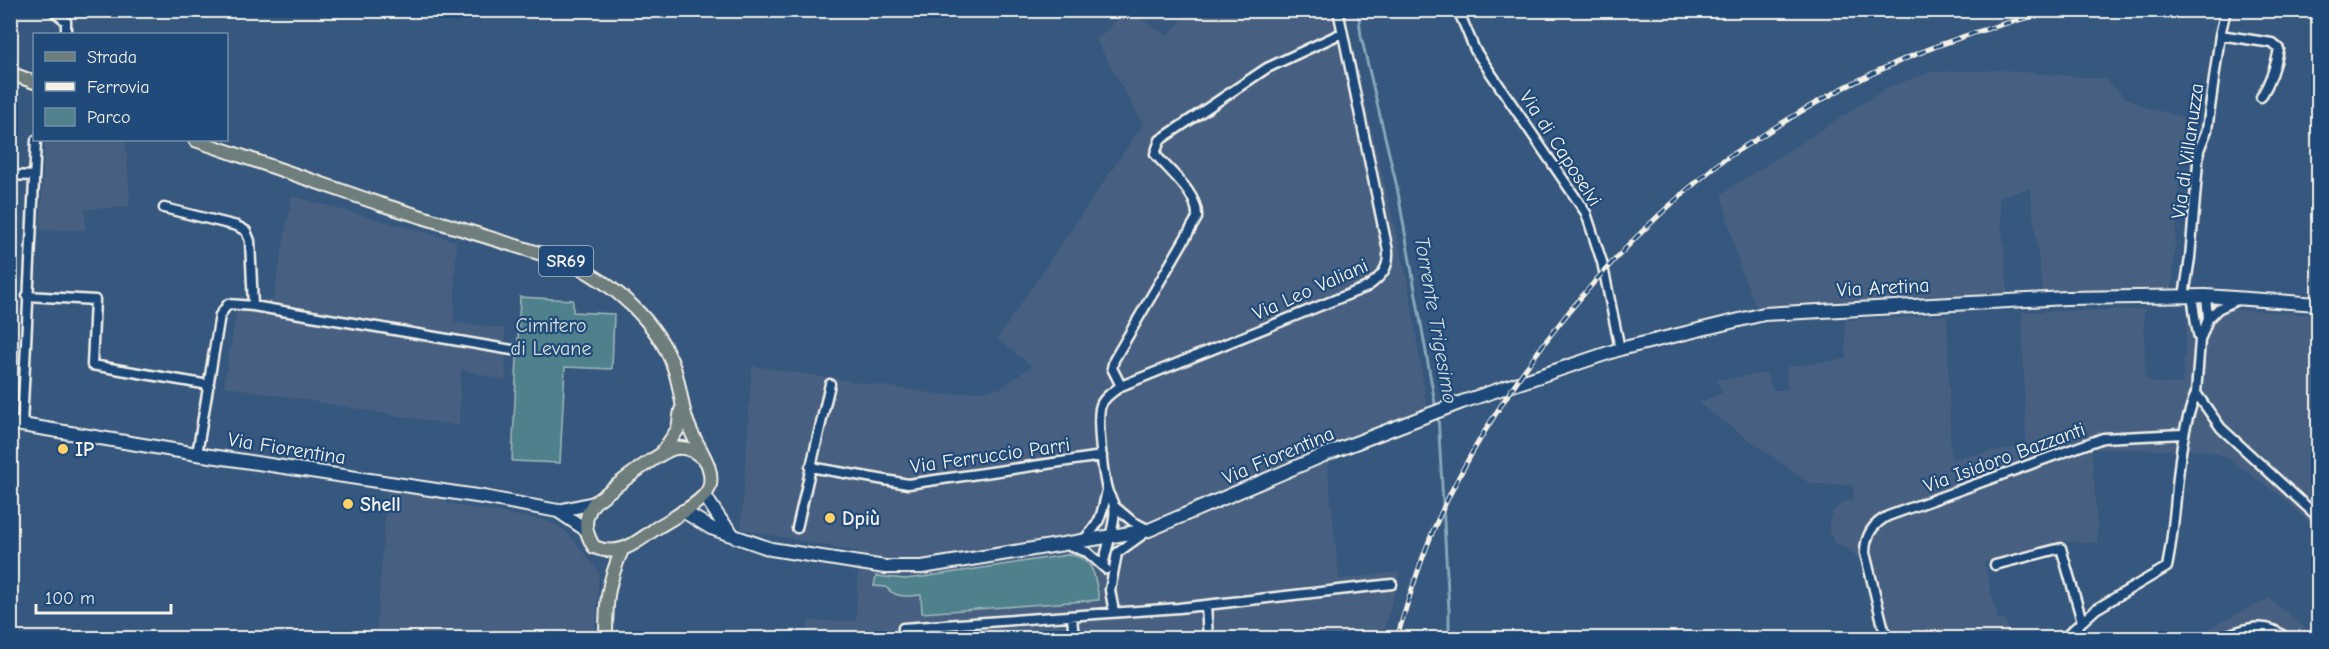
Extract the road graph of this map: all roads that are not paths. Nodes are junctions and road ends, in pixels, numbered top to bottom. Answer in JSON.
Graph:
{"nodes":[{"id":1,"x":52,"y":10,"type":"edge"},
{"id":2,"x":1338,"y":10,"type":"edge"},
{"id":3,"x":1458,"y":10,"type":"edge"},
{"id":4,"x":2226,"y":10,"type":"edge"},
{"id":5,"x":66,"y":33,"type":"edge"},
{"id":6,"x":1342,"y":33,"type":"junction"},
{"id":7,"x":2220,"y":35,"type":"junction"},
{"id":8,"x":10,"y":73,"type":"edge"},
{"id":9,"x":33,"y":82,"type":"edge"},
{"id":10,"x":2261,"y":97,"type":"dead end"},
{"id":11,"x":36,"y":141,"type":"edge"},
{"id":12,"x":198,"y":141,"type":"edge"},
{"id":13,"x":10,"y":175,"type":"edge"},
{"id":14,"x":33,"y":176,"type":"junction"},
{"id":15,"x":164,"y":208,"type":"dead end"},
{"id":16,"x":27,"y":296,"type":"junction"},
{"id":17,"x":2188,"y":296,"type":"junction"},
{"id":18,"x":2206,"y":296,"type":"junction"},
{"id":19,"x":2243,"y":297,"type":"junction"},
{"id":20,"x":2319,"y":304,"type":"edge"},
{"id":21,"x":253,"y":306,"type":"junction"},
{"id":22,"x":2197,"y":318,"type":"junction"},
{"id":23,"x":2208,"y":319,"type":"junction"},
{"id":24,"x":2200,"y":340,"type":"junction"},
{"id":25,"x":1620,"y":349,"type":"junction"},
{"id":26,"x":512,"y":350,"type":"dead end"},
{"id":27,"x":830,"y":384,"type":"dead end"},
{"id":28,"x":209,"y":385,"type":"junction"},
{"id":29,"x":1121,"y":386,"type":"junction"},
{"id":30,"x":2196,"y":393,"type":"junction"},
{"id":31,"x":1462,"y":402,"type":"joint"},
{"id":32,"x":682,"y":406,"type":"junction"},
{"id":33,"x":16,"y":424,"type":"edge"},
{"id":34,"x":2182,"y":434,"type":"junction"},
{"id":35,"x":197,"y":454,"type":"junction"},
{"id":36,"x":659,"y":456,"type":"junction"},
{"id":37,"x":1102,"y":456,"type":"junction"},
{"id":38,"x":705,"y":460,"type":"junction"},
{"id":39,"x":810,"y":467,"type":"junction"},
{"id":40,"x":1107,"y":490,"type":"junction"},
{"id":41,"x":705,"y":496,"type":"junction"},
{"id":42,"x":594,"y":503,"type":"junction"},
{"id":43,"x":1114,"y":506,"type":"junction"},
{"id":44,"x":558,"y":511,"type":"junction"},
{"id":45,"x":683,"y":511,"type":"junction"},
{"id":46,"x":2319,"y":517,"type":"edge"},
{"id":47,"x":1101,"y":519,"type":"junction"},
{"id":48,"x":797,"y":528,"type":"dead end"},
{"id":49,"x":585,"y":529,"type":"junction"},
{"id":50,"x":1149,"y":530,"type":"junction"},
{"id":51,"x":735,"y":537,"type":"junction"},
{"id":52,"x":1108,"y":538,"type":"junction"},
{"id":53,"x":1079,"y":543,"type":"junction"},
{"id":54,"x":1066,"y":545,"type":"junction"},
{"id":55,"x":622,"y":550,"type":"junction"},
{"id":56,"x":605,"y":551,"type":"junction"},
{"id":57,"x":1117,"y":553,"type":"junction"},
{"id":58,"x":1103,"y":566,"type":"junction"},
{"id":59,"x":1995,"y":566,"type":"dead end"},
{"id":60,"x":611,"y":576,"type":"junction"},
{"id":61,"x":1111,"y":577,"type":"junction"},
{"id":62,"x":1392,"y":584,"type":"dead end"},
{"id":63,"x":1206,"y":605,"type":"junction"},
{"id":64,"x":1114,"y":612,"type":"junction"},
{"id":65,"x":1072,"y":617,"type":"junction"},
{"id":66,"x":2082,"y":621,"type":"junction"},
{"id":67,"x":606,"y":639,"type":"edge"},
{"id":68,"x":903,"y":639,"type":"edge"},
{"id":69,"x":1074,"y":639,"type":"edge"},
{"id":70,"x":1208,"y":639,"type":"edge"},
{"id":71,"x":1886,"y":639,"type":"edge"},
{"id":72,"x":2064,"y":639,"type":"edge"},
{"id":73,"x":2218,"y":639,"type":"edge"},
{"id":74,"x":2286,"y":639,"type":"edge"}],
"edges":[{"from":1,"to":5,"type":"street"},
{"from":2,"to":6,"type":"street","name":"Via Leo Valiani"},
{"from":3,"to":25,"type":"street","name":"Via di Caposelvi"},
{"from":4,"to":7,"type":"street","name":"Via di Villanuzza"},
{"from":6,"to":29,"type":"street"},
{"from":6,"to":29,"type":"street","name":"Via Leo Valiani"},
{"from":7,"to":10,"type":"street"},
{"from":7,"to":17,"type":"street","name":"Via di Villanuzza"},
{"from":8,"to":9,"type":"main road"},
{"from":11,"to":14,"type":"street"},
{"from":12,"to":32,"type":"main road","number":"SR69"},
{"from":13,"to":14,"type":"street"},
{"from":14,"to":16,"type":"street"},
{"from":15,"to":21,"type":"street"},
{"from":16,"to":28,"type":"street"},
{"from":16,"to":33,"type":"street"},
{"from":17,"to":18,"type":"street","name":"Via Aretina"},
{"from":17,"to":22,"type":"street"},
{"from":17,"to":25,"type":"street","name":"Via Aretina"},
{"from":18,"to":19,"type":"street","name":"Via Aretina"},
{"from":18,"to":22,"type":"street"},
{"from":18,"to":23,"type":"street"},
{"from":19,"to":20,"type":"street","name":"Via Aretina"},
{"from":19,"to":23,"type":"street"},
{"from":21,"to":26,"type":"street"},
{"from":21,"to":28,"type":"street"},
{"from":22,"to":24,"type":"street"},
{"from":23,"to":24,"type":"street"},
{"from":24,"to":30,"type":"street"},
{"from":25,"to":31,"type":"street","name":"Via Aretina"},
{"from":27,"to":39,"type":"street"},
{"from":28,"to":35,"type":"street"},
{"from":29,"to":37,"type":"street","name":"Via Leo Valiani"},
{"from":30,"to":34,"type":"street"},
{"from":30,"to":46,"type":"street"},
{"from":31,"to":50,"type":"street","name":"Via Fiorentina"},
{"from":32,"to":36,"type":"main road","number":"SR69"},
{"from":32,"to":38,"type":"main road","number":"SR69"},
{"from":33,"to":35,"type":"street","name":"Via Fiorentina"},
{"from":34,"to":66,"type":"street"},
{"from":34,"to":71,"type":"street","name":"Via Isidoro Bazzanti"},
{"from":35,"to":44,"type":"street","name":"Via Fiorentina"},
{"from":36,"to":38,"type":"main road","name":"Via Fiorentina"},
{"from":36,"to":42,"type":"main road","name":"Via Fiorentina"},
{"from":37,"to":39,"type":"street","name":"Via Ferruccio Parri"},
{"from":37,"to":40,"type":"street","name":"Via Leo Valiani"},
{"from":38,"to":41,"type":"main road"},
{"from":39,"to":48,"type":"street"},
{"from":40,"to":43,"type":"street","name":"Via Leo Valiani"},
{"from":40,"to":47,"type":"street"},
{"from":41,"to":45,"type":"main road"},
{"from":41,"to":51,"type":"street"},
{"from":42,"to":44,"type":"street","name":"Via Fiorentina"},
{"from":42,"to":49,"type":"main road"},
{"from":43,"to":50,"type":"street","name":"Via Leo Valiani"},
{"from":43,"to":52,"type":"street"},
{"from":44,"to":49,"type":"street","name":"Via Fiorentina"},
{"from":45,"to":51,"type":"street","name":"Via Fiorentina"},
{"from":45,"to":55,"type":"main road"},
{"from":47,"to":52,"type":"street"},
{"from":47,"to":53,"type":"street"},
{"from":49,"to":56,"type":"main road","name":"Via Fiorentina"},
{"from":50,"to":52,"type":"street","name":"Via Fiorentina"},
{"from":50,"to":57,"type":"street"},
{"from":51,"to":54,"type":"street","name":"Via Fiorentina"},
{"from":52,"to":53,"type":"street","name":"Via Fiorentina"},
{"from":52,"to":57,"type":"street"},
{"from":52,"to":58,"type":"street"},
{"from":53,"to":54,"type":"street","name":"Via Fiorentina"},
{"from":54,"to":58,"type":"street"},
{"from":55,"to":56,"type":"main road"},
{"from":55,"to":60,"type":"main road"},
{"from":56,"to":60,"type":"main road"},
{"from":57,"to":61,"type":"street"},
{"from":58,"to":61,"type":"street"},
{"from":59,"to":66,"type":"street"},
{"from":60,"to":67,"type":"main road"},
{"from":61,"to":64,"type":"street"},
{"from":62,"to":63,"type":"street"},
{"from":63,"to":64,"type":"street"},
{"from":63,"to":70,"type":"street"},
{"from":64,"to":65,"type":"street"},
{"from":65,"to":68,"type":"street"},
{"from":65,"to":69,"type":"street"},
{"from":66,"to":72,"type":"street"},
{"from":73,"to":74,"type":"street"}]}
